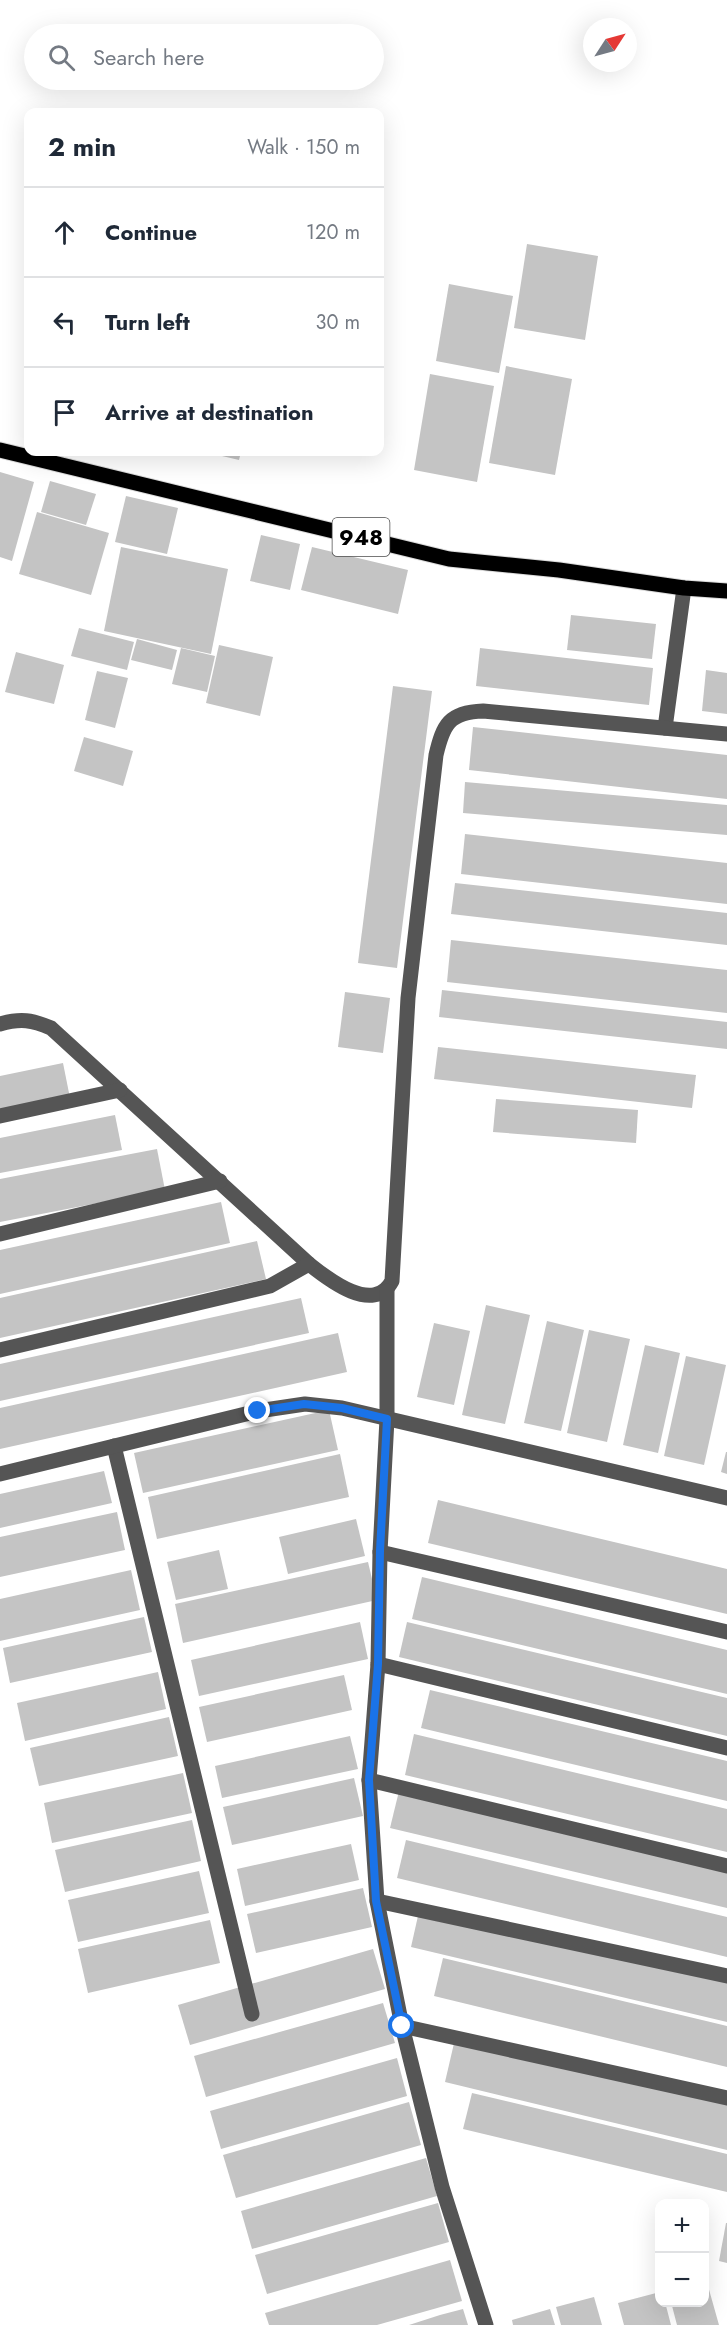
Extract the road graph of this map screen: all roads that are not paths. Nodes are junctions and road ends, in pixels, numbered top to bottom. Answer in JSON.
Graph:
{"nodes":[{"id":1,"x":0,"y":450,"type":"edge"},
{"id":2,"x":24,"y":456,"type":"edge"},
{"id":3,"x":25,"y":456,"type":"edge"},
{"id":4,"x":684,"y":588,"type":"junction"},
{"id":5,"x":727,"y":591,"type":"edge"},
{"id":6,"x":665,"y":728,"type":"junction"},
{"id":7,"x":727,"y":734,"type":"edge"},
{"id":8,"x":0,"y":1024,"type":"edge"},
{"id":9,"x":120,"y":1090,"type":"junction"},
{"id":10,"x":0,"y":1116,"type":"edge"},
{"id":11,"x":220,"y":1181,"type":"junction"},
{"id":12,"x":0,"y":1233,"type":"edge"},
{"id":13,"x":309,"y":1264,"type":"junction"},
{"id":14,"x":387,"y":1291,"type":"junction"},
{"id":15,"x":0,"y":1350,"type":"edge"},
{"id":16,"x":387,"y":1419,"type":"junction"},
{"id":17,"x":114,"y":1446,"type":"junction"},
{"id":18,"x":0,"y":1474,"type":"edge"},
{"id":19,"x":727,"y":1498,"type":"edge"},
{"id":20,"x":380,"y":1551,"type":"junction"},
{"id":21,"x":727,"y":1632,"type":"edge"},
{"id":22,"x":378,"y":1664,"type":"junction"},
{"id":23,"x":727,"y":1748,"type":"edge"},
{"id":24,"x":369,"y":1780,"type":"junction"},
{"id":25,"x":727,"y":1866,"type":"edge"},
{"id":26,"x":376,"y":1901,"type":"junction"},
{"id":27,"x":727,"y":1976,"type":"edge"},
{"id":28,"x":252,"y":2014,"type":"dead end"},
{"id":29,"x":402,"y":2026,"type":"junction"},
{"id":30,"x":727,"y":2098,"type":"edge"},
{"id":31,"x":486,"y":2325,"type":"edge"}],
"edges":[{"from":1,"to":2,"type":"main road","number":"948"},
{"from":3,"to":4,"type":"main road","number":"948"},
{"from":4,"to":5,"type":"main road","number":"948"},
{"from":4,"to":6,"type":"street"},
{"from":6,"to":7,"type":"street"},
{"from":6,"to":14,"type":"street"},
{"from":8,"to":9,"type":"street"},
{"from":9,"to":10,"type":"street"},
{"from":9,"to":11,"type":"street"},
{"from":11,"to":12,"type":"street"},
{"from":11,"to":13,"type":"street"},
{"from":13,"to":14,"type":"street"},
{"from":13,"to":15,"type":"street"},
{"from":14,"to":16,"type":"street"},
{"from":16,"to":17,"type":"street"},
{"from":16,"to":19,"type":"street"},
{"from":16,"to":20,"type":"street"},
{"from":17,"to":18,"type":"street"},
{"from":17,"to":28,"type":"street"},
{"from":20,"to":21,"type":"street"},
{"from":20,"to":22,"type":"street"},
{"from":22,"to":23,"type":"street"},
{"from":22,"to":24,"type":"street"},
{"from":24,"to":25,"type":"street"},
{"from":24,"to":26,"type":"street"},
{"from":26,"to":27,"type":"street"},
{"from":26,"to":29,"type":"street"},
{"from":29,"to":30,"type":"street"},
{"from":29,"to":31,"type":"street"}]}
